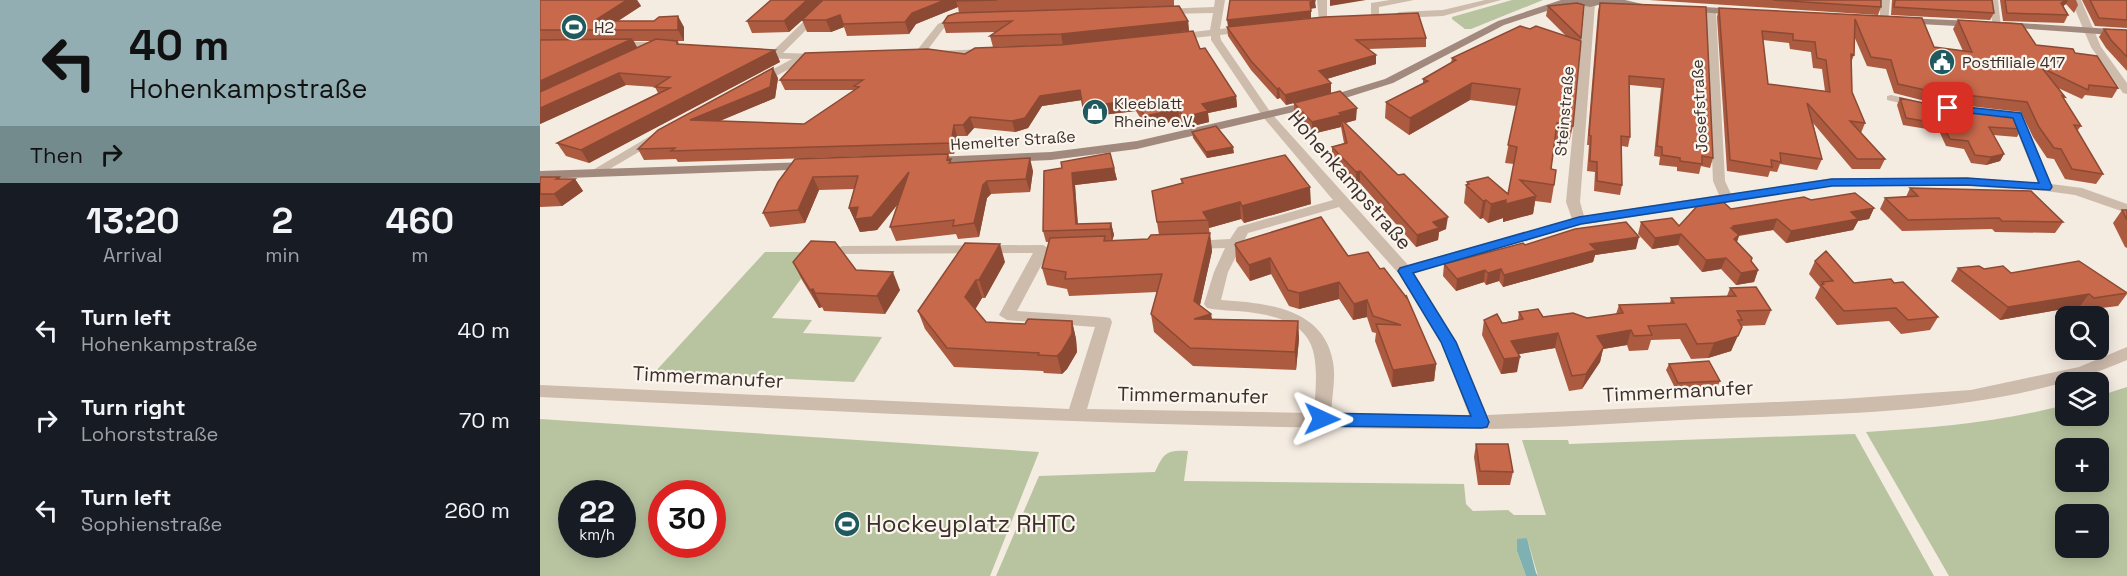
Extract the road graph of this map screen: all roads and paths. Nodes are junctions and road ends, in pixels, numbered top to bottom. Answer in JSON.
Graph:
{"nodes":[{"id":1,"x":831,"y":0,"type":"edge"},
{"id":2,"x":1322,"y":0,"type":"edge"},
{"id":3,"x":1408,"y":0,"type":"edge"},
{"id":4,"x":1496,"y":0,"type":"edge"},
{"id":5,"x":1570,"y":0,"type":"edge"},
{"id":6,"x":1607,"y":0,"type":"edge"},
{"id":7,"x":1885,"y":0,"type":"edge"},
{"id":8,"x":1993,"y":0,"type":"edge"},
{"id":9,"x":2076,"y":0,"type":"edge"},
{"id":10,"x":1590,"y":4,"type":"junction"},
{"id":11,"x":1219,"y":5,"type":"edge"},
{"id":12,"x":1654,"y":7,"type":"edge"},
{"id":13,"x":1673,"y":8,"type":"edge"},
{"id":14,"x":1711,"y":11,"type":"junction"},
{"id":15,"x":1147,"y":12,"type":"edge"},
{"id":16,"x":1751,"y":13,"type":"edge"},
{"id":17,"x":970,"y":17,"type":"edge"},
{"id":18,"x":1880,"y":19,"type":"joint"},
{"id":19,"x":1324,"y":21,"type":"edge"},
{"id":20,"x":1998,"y":25,"type":"junction"},
{"id":21,"x":1258,"y":27,"type":"edge"},
{"id":22,"x":2088,"y":30,"type":"junction"},
{"id":23,"x":1215,"y":32,"type":"junction"},
{"id":24,"x":2127,"y":33,"type":"edge"},
{"id":25,"x":1159,"y":39,"type":"edge"},
{"id":26,"x":600,"y":45,"type":"edge"},
{"id":27,"x":993,"y":52,"type":"edge"},
{"id":28,"x":751,"y":54,"type":"edge"},
{"id":29,"x":907,"y":54,"type":"edge"},
{"id":30,"x":919,"y":54,"type":"junction"},
{"id":31,"x":642,"y":55,"type":"edge"},
{"id":32,"x":774,"y":56,"type":"junction"},
{"id":33,"x":803,"y":57,"type":"junction"},
{"id":34,"x":826,"y":57,"type":"edge"},
{"id":35,"x":743,"y":90,"type":"edge"},
{"id":36,"x":2127,"y":91,"type":"edge"},
{"id":37,"x":1891,"y":98,"type":"dead end"},
{"id":38,"x":1925,"y":106,"type":"edge"},
{"id":39,"x":1983,"y":112,"type":"edge"},
{"id":40,"x":1267,"y":115,"type":"junction"},
{"id":41,"x":672,"y":128,"type":"edge"},
{"id":42,"x":922,"y":162,"type":"edge"},
{"id":43,"x":820,"y":165,"type":"edge"},
{"id":44,"x":592,"y":174,"type":"junction"},
{"id":45,"x":540,"y":175,"type":"edge"},
{"id":46,"x":2046,"y":187,"type":"junction"},
{"id":47,"x":1727,"y":198,"type":"junction"},
{"id":48,"x":1342,"y":202,"type":"junction"},
{"id":49,"x":2127,"y":209,"type":"edge"},
{"id":50,"x":1579,"y":221,"type":"junction"},
{"id":51,"x":1234,"y":243,"type":"junction"},
{"id":52,"x":1179,"y":246,"type":"edge"},
{"id":53,"x":842,"y":250,"type":"edge"},
{"id":54,"x":1405,"y":271,"type":"junction"},
{"id":55,"x":2127,"y":353,"type":"edge"},
{"id":56,"x":540,"y":391,"type":"edge"},
{"id":57,"x":1076,"y":416,"type":"junction"},
{"id":58,"x":1322,"y":419,"type":"junction"},
{"id":59,"x":1481,"y":422,"type":"junction"}],
"edges":[{"from":1,"to":32,"type":"street"},
{"from":2,"to":19,"type":"street"},
{"from":3,"to":4,"type":"street"},
{"from":5,"to":10,"type":"main road"},
{"from":5,"to":40,"type":"main road","name":"Hemelter Straße"},
{"from":6,"to":10,"type":"main road"},
{"from":6,"to":12,"type":"main road"},
{"from":7,"to":18,"type":"street"},
{"from":8,"to":20,"type":"street"},
{"from":9,"to":22,"type":"street"},
{"from":10,"to":50,"type":"street","name":"Steinstraße"},
{"from":11,"to":15,"type":"street"},
{"from":11,"to":23,"type":"street"},
{"from":13,"to":14,"type":"main road"},
{"from":14,"to":16,"type":"main road"},
{"from":14,"to":47,"type":"street","name":"Josefstraße"},
{"from":17,"to":30,"type":"street"},
{"from":18,"to":20,"type":"main road"},
{"from":20,"to":22,"type":"main road"},
{"from":21,"to":23,"type":"street"},
{"from":22,"to":24,"type":"main road"},
{"from":22,"to":36,"type":"street"},
{"from":23,"to":25,"type":"street"},
{"from":23,"to":40,"type":"street","name":"Hohenkampstraße"},
{"from":26,"to":31,"type":"street"},
{"from":27,"to":30,"type":"street"},
{"from":28,"to":32,"type":"street"},
{"from":29,"to":30,"type":"street"},
{"from":32,"to":33,"type":"street"},
{"from":33,"to":34,"type":"street"},
{"from":33,"to":35,"type":"street"},
{"from":37,"to":38,"type":"street"},
{"from":39,"to":46,"type":"street"},
{"from":40,"to":42,"type":"main road","name":"Hemelter Straße"},
{"from":40,"to":48,"type":"street","name":"Hohenkampstraße"},
{"from":41,"to":44,"type":"street"},
{"from":43,"to":44,"type":"main road"},
{"from":44,"to":45,"type":"main road"},
{"from":46,"to":47,"type":"street"},
{"from":46,"to":49,"type":"street"},
{"from":47,"to":50,"type":"street"},
{"from":48,"to":51,"type":"street"},
{"from":48,"to":54,"type":"street","name":"Hohenkampstraße"},
{"from":50,"to":54,"type":"street"},
{"from":51,"to":52,"type":"street"},
{"from":51,"to":58,"type":"street"},
{"from":53,"to":57,"type":"street"},
{"from":54,"to":59,"type":"street","name":"Hohenkampstraße"},
{"from":55,"to":59,"type":"street","name":"Timmermanufer"},
{"from":56,"to":57,"type":"street","name":"Timmermanufer"},
{"from":57,"to":58,"type":"street","name":"Timmermanufer"},
{"from":58,"to":59,"type":"street","name":"Timmermanufer"}]}
